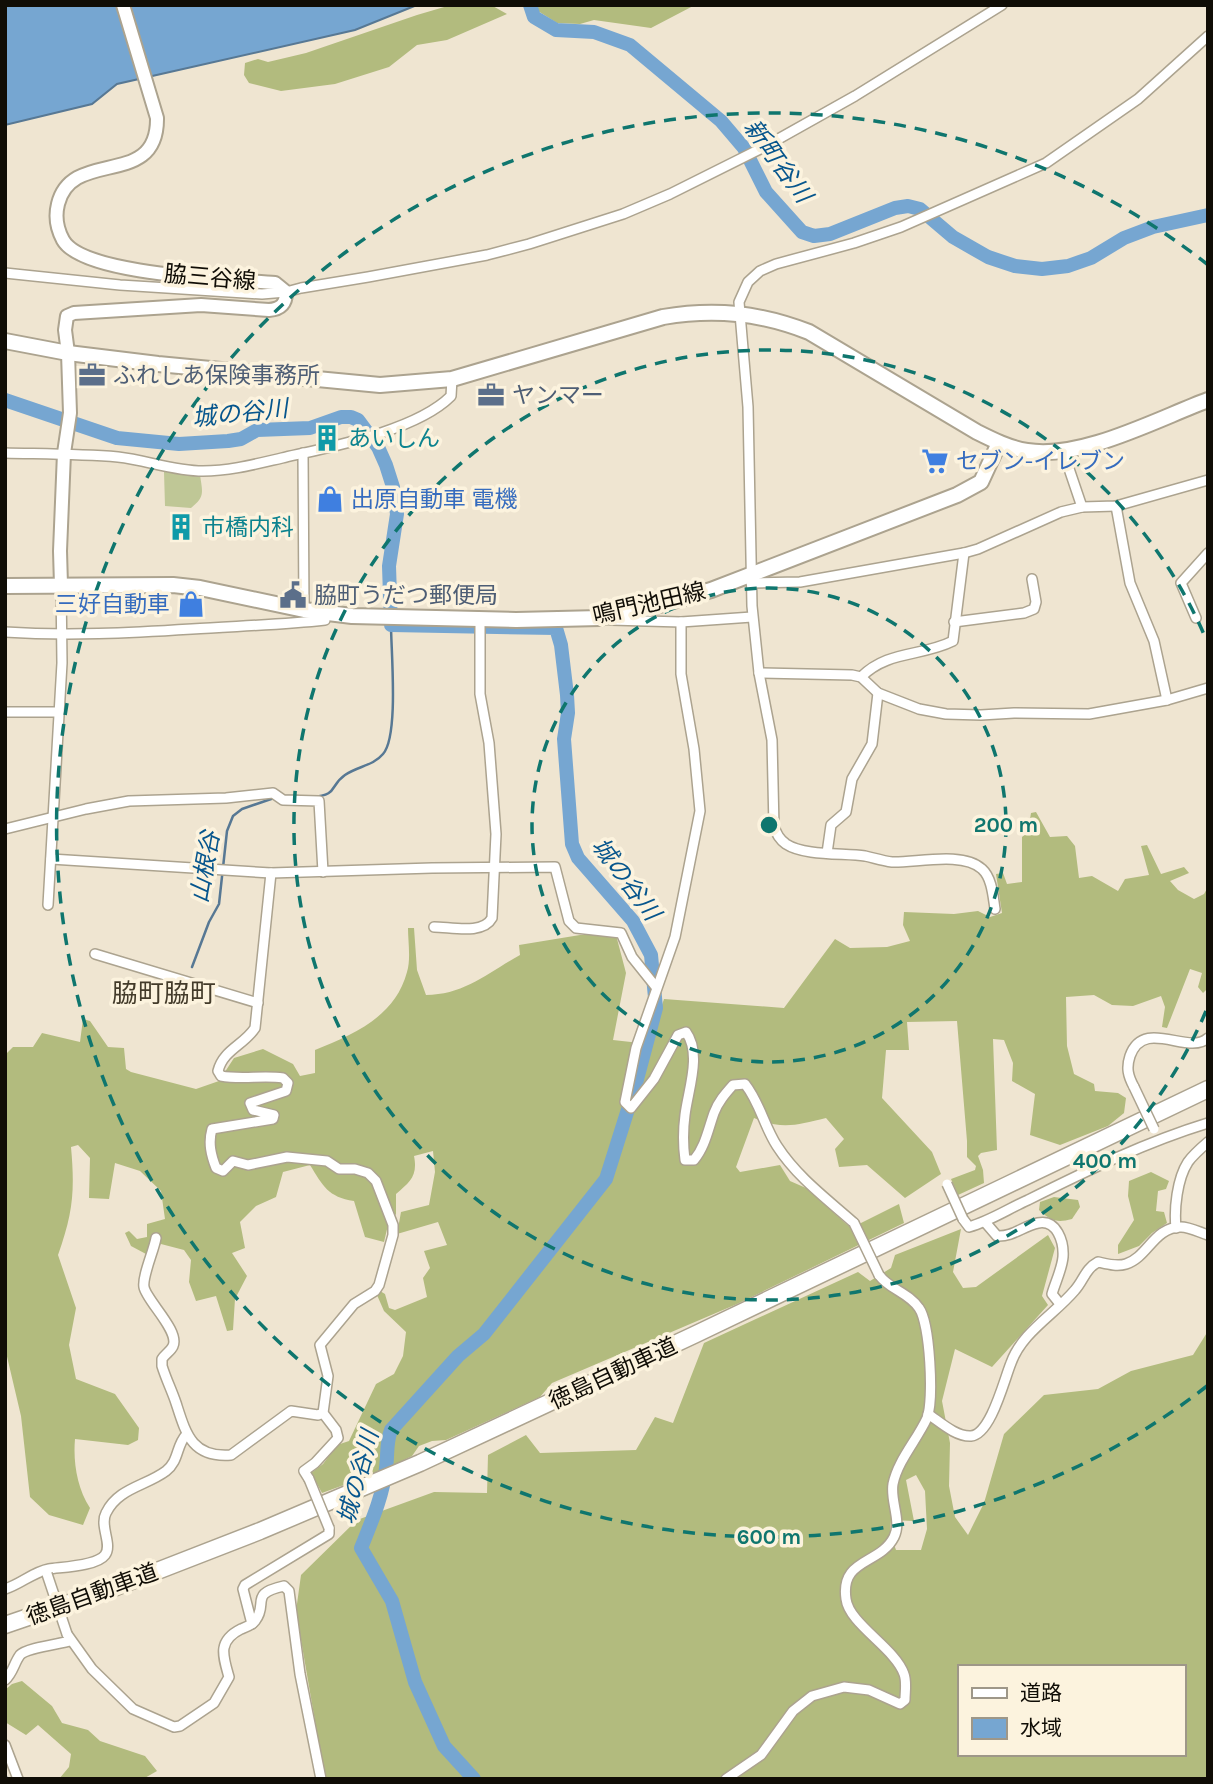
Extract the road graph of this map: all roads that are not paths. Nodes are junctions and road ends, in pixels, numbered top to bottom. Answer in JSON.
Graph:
{"nodes":[{"id":1,"x":123,"y":5,"type":"edge"},
{"id":2,"x":1002,"y":5,"type":"edge"},
{"id":3,"x":1208,"y":36,"type":"edge"},
{"id":4,"x":5,"y":273,"type":"edge"},
{"id":5,"x":286,"y":292,"type":"junction"},
{"id":6,"x":739,"y":313,"type":"junction"},
{"id":7,"x":5,"y":341,"type":"edge"},
{"id":8,"x":68,"y":353,"type":"junction"},
{"id":9,"x":452,"y":379,"type":"junction"},
{"id":10,"x":1208,"y":400,"type":"edge"},
{"id":11,"x":999,"y":443,"type":"junction"},
{"id":12,"x":1063,"y":451,"type":"junction"},
{"id":13,"x":5,"y":453,"type":"edge"},
{"id":14,"x":64,"y":453,"type":"junction"},
{"id":15,"x":303,"y":453,"type":"junction"},
{"id":16,"x":1208,"y":480,"type":"edge"},
{"id":17,"x":1116,"y":506,"type":"junction"},
{"id":18,"x":1082,"y":508,"type":"junction"},
{"id":19,"x":964,"y":553,"type":"junction"},
{"id":20,"x":1208,"y":553,"type":"edge"},
{"id":21,"x":751,"y":578,"type":"junction"},
{"id":22,"x":1032,"y":579,"type":"dead end"},
{"id":23,"x":61,"y":585,"type":"junction"},
{"id":24,"x":5,"y":586,"type":"edge"},
{"id":25,"x":304,"y":610,"type":"junction"},
{"id":26,"x":325,"y":613,"type":"junction"},
{"id":27,"x":752,"y":617,"type":"junction"},
{"id":28,"x":600,"y":618,"type":"junction"},
{"id":29,"x":1196,"y":618,"type":"dead end"},
{"id":30,"x":480,"y":619,"type":"junction"},
{"id":31,"x":681,"y":622,"type":"junction"},
{"id":32,"x":954,"y":622,"type":"junction"},
{"id":33,"x":5,"y":632,"type":"edge"},
{"id":34,"x":62,"y":635,"type":"junction"},
{"id":35,"x":759,"y":673,"type":"junction"},
{"id":36,"x":861,"y":677,"type":"junction"},
{"id":37,"x":1208,"y":688,"type":"edge"},
{"id":38,"x":878,"y":693,"type":"junction"},
{"id":39,"x":1167,"y":700,"type":"junction"},
{"id":40,"x":5,"y":712,"type":"edge"},
{"id":41,"x":59,"y":712,"type":"junction"},
{"id":42,"x":53,"y":817,"type":"junction"},
{"id":43,"x":5,"y":829,"type":"edge"},
{"id":44,"x":827,"y":853,"type":"junction"},
{"id":45,"x":51,"y":859,"type":"junction"},
{"id":46,"x":494,"y":867,"type":"junction"},
{"id":47,"x":323,"y":872,"type":"junction"},
{"id":48,"x":271,"y":873,"type":"junction"},
{"id":49,"x":48,"y":905,"type":"dead end"},
{"id":50,"x":995,"y":909,"type":"dead end"},
{"id":51,"x":434,"y":927,"type":"dead end"},
{"id":52,"x":95,"y":954,"type":"dead end"},
{"id":53,"x":656,"y":987,"type":"junction"},
{"id":54,"x":258,"y":1003,"type":"junction"},
{"id":55,"x":1208,"y":1038,"type":"edge"},
{"id":56,"x":1208,"y":1090,"type":"edge"},
{"id":57,"x":1208,"y":1123,"type":"edge"},
{"id":58,"x":1159,"y":1139,"type":"junction"},
{"id":59,"x":1208,"y":1142,"type":"edge"},
{"id":60,"x":947,"y":1184,"type":"dead end"},
{"id":61,"x":985,"y":1222,"type":"junction"},
{"id":62,"x":1176,"y":1228,"type":"junction"},
{"id":63,"x":1208,"y":1235,"type":"edge"},
{"id":64,"x":156,"y":1238,"type":"dead end"},
{"id":65,"x":1060,"y":1304,"type":"junction"},
{"id":66,"x":323,"y":1413,"type":"junction"},
{"id":67,"x":928,"y":1414,"type":"junction"},
{"id":68,"x":186,"y":1435,"type":"junction"},
{"id":69,"x":46,"y":1572,"type":"junction"},
{"id":70,"x":5,"y":1589,"type":"edge"},
{"id":71,"x":252,"y":1624,"type":"junction"},
{"id":72,"x":5,"y":1625,"type":"edge"},
{"id":73,"x":68,"y":1637,"type":"junction"},
{"id":74,"x":5,"y":1680,"type":"edge"},
{"id":75,"x":5,"y":1745,"type":"edge"},
{"id":76,"x":18,"y":1779,"type":"edge"},
{"id":77,"x":321,"y":1779,"type":"edge"},
{"id":78,"x":726,"y":1779,"type":"edge"}],
"edges":[{"from":1,"to":5,"type":"main road","name":"脇三谷線"},
{"from":2,"to":5,"type":"street"},
{"from":3,"to":6,"type":"street"},
{"from":4,"to":5,"type":"street"},
{"from":5,"to":8,"type":"main road","name":"脇三谷線"},
{"from":6,"to":9,"type":"main road"},
{"from":6,"to":11,"type":"main road"},
{"from":6,"to":21,"type":"street"},
{"from":7,"to":8,"type":"main road"},
{"from":8,"to":9,"type":"main road"},
{"from":8,"to":14,"type":"main road","name":"脇三谷線"},
{"from":9,"to":15,"type":"street"},
{"from":10,"to":12,"type":"main road"},
{"from":11,"to":12,"type":"main road"},
{"from":11,"to":21,"type":"main road","name":"鳴門池田線"},
{"from":12,"to":18,"type":"street"},
{"from":13,"to":14,"type":"street"},
{"from":14,"to":15,"type":"street"},
{"from":14,"to":23,"type":"main road","name":"脇三谷線"},
{"from":15,"to":25,"type":"street"},
{"from":16,"to":17,"type":"street"},
{"from":17,"to":18,"type":"street"},
{"from":17,"to":39,"type":"street"},
{"from":18,"to":19,"type":"street"},
{"from":19,"to":21,"type":"street"},
{"from":19,"to":32,"type":"street"},
{"from":20,"to":29,"type":"street"},
{"from":21,"to":27,"type":"street"},
{"from":21,"to":28,"type":"main road","name":"鳴門池田線"},
{"from":22,"to":32,"type":"street"},
{"from":23,"to":24,"type":"main road","name":"鳴門池田線"},
{"from":23,"to":25,"type":"main road","name":"鳴門池田線"},
{"from":23,"to":34,"type":"street"},
{"from":25,"to":26,"type":"main road","name":"鳴門池田線"},
{"from":26,"to":30,"type":"main road","name":"鳴門池田線"},
{"from":26,"to":34,"type":"street"},
{"from":27,"to":31,"type":"street"},
{"from":27,"to":35,"type":"street"},
{"from":28,"to":30,"type":"main road","name":"鳴門池田線"},
{"from":28,"to":31,"type":"street"},
{"from":30,"to":46,"type":"street"},
{"from":31,"to":53,"type":"street"},
{"from":32,"to":36,"type":"street"},
{"from":33,"to":34,"type":"street"},
{"from":34,"to":41,"type":"street"},
{"from":35,"to":36,"type":"street"},
{"from":35,"to":44,"type":"street"},
{"from":36,"to":38,"type":"street"},
{"from":37,"to":39,"type":"street"},
{"from":38,"to":39,"type":"street"},
{"from":38,"to":44,"type":"street"},
{"from":40,"to":41,"type":"street"},
{"from":41,"to":42,"type":"street"},
{"from":42,"to":43,"type":"street"},
{"from":42,"to":45,"type":"street"},
{"from":42,"to":47,"type":"street"},
{"from":44,"to":50,"type":"street"},
{"from":45,"to":48,"type":"street"},
{"from":45,"to":49,"type":"street"},
{"from":46,"to":47,"type":"street"},
{"from":46,"to":51,"type":"street"},
{"from":46,"to":53,"type":"street"},
{"from":47,"to":48,"type":"street"},
{"from":48,"to":54,"type":"street"},
{"from":52,"to":54,"type":"street"},
{"from":53,"to":67,"type":"street","bridge":true},
{"from":54,"to":66,"type":"street"},
{"from":55,"to":58,"type":"street","bridge":true},
{"from":56,"to":72,"type":"highway","name":"徳島自動車道"},
{"from":57,"to":58,"type":"street"},
{"from":58,"to":61,"type":"street"},
{"from":59,"to":62,"type":"street"},
{"from":60,"to":61,"type":"street","bridge":true},
{"from":61,"to":65,"type":"street"},
{"from":62,"to":63,"type":"street"},
{"from":62,"to":65,"type":"street"},
{"from":64,"to":68,"type":"street"},
{"from":65,"to":67,"type":"street"},
{"from":66,"to":68,"type":"street"},
{"from":66,"to":71,"type":"street","bridge":true},
{"from":67,"to":78,"type":"street"},
{"from":68,"to":69,"type":"street"},
{"from":69,"to":70,"type":"street"},
{"from":69,"to":73,"type":"street","bridge":true},
{"from":71,"to":73,"type":"street"},
{"from":71,"to":77,"type":"street"},
{"from":73,"to":74,"type":"street"},
{"from":75,"to":76,"type":"street"}]}
